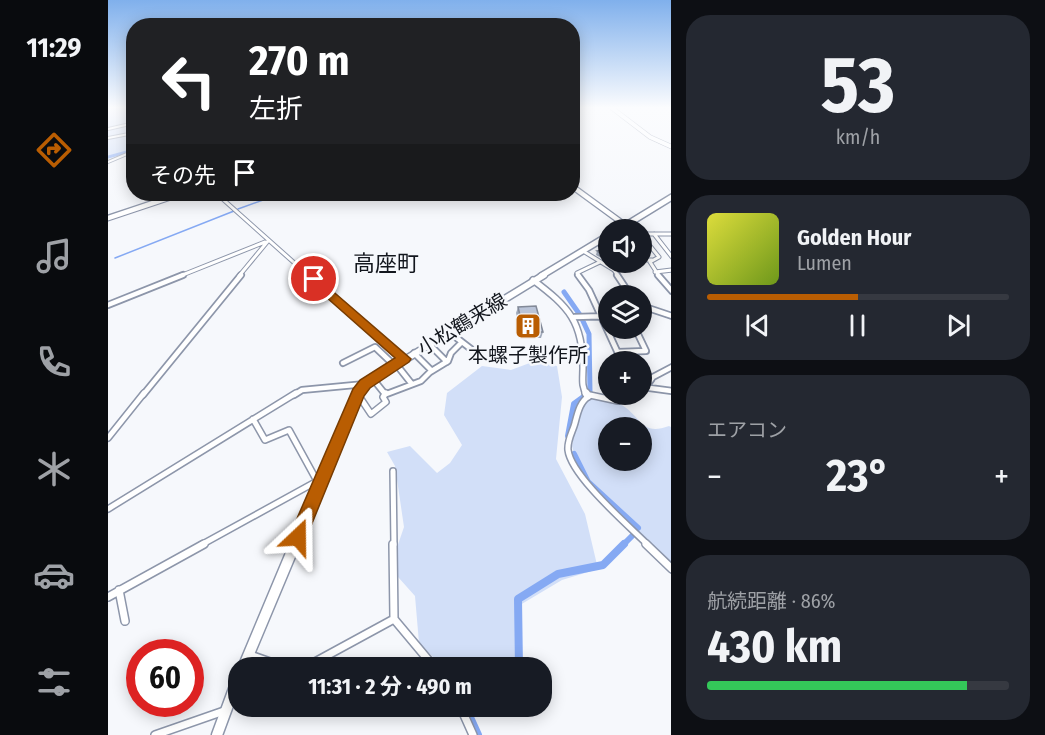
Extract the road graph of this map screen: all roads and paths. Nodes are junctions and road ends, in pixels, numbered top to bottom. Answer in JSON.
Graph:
{"nodes":[{"id":1,"x":126,"y":155,"type":"edge"},
{"id":2,"x":108,"y":162,"type":"edge"},
{"id":3,"x":580,"y":192,"type":"edge"},
{"id":4,"x":671,"y":198,"type":"edge"},
{"id":5,"x":159,"y":201,"type":"edge"},
{"id":6,"x":225,"y":201,"type":"edge"},
{"id":7,"x":108,"y":218,"type":"edge"},
{"id":8,"x":617,"y":219,"type":"edge"},
{"id":9,"x":635,"y":219,"type":"edge"},
{"id":10,"x":654,"y":234,"type":"joint"},
{"id":11,"x":671,"y":234,"type":"edge"},
{"id":12,"x":268,"y":241,"type":"junction"},
{"id":13,"x":598,"y":242,"type":"edge"},
{"id":14,"x":652,"y":248,"type":"edge"},
{"id":15,"x":583,"y":251,"type":"junction"},
{"id":16,"x":671,"y":256,"type":"edge"},
{"id":17,"x":655,"y":260,"type":"joint"},
{"id":18,"x":598,"y":261,"type":"edge"},
{"id":19,"x":598,"y":263,"type":"edge"},
{"id":20,"x":671,"y":270,"type":"edge"},
{"id":21,"x":655,"y":272,"type":"junction"},
{"id":22,"x":533,"y":280,"type":"junction"},
{"id":23,"x":671,"y":290,"type":"edge"},
{"id":24,"x":108,"y":305,"type":"edge"},
{"id":25,"x":598,"y":310,"type":"edge"},
{"id":26,"x":652,"y":310,"type":"edge"},
{"id":27,"x":671,"y":316,"type":"edge"},
{"id":28,"x":574,"y":317,"type":"junction"},
{"id":29,"x":598,"y":317,"type":"edge"},
{"id":30,"x":449,"y":332,"type":"junction"},
{"id":31,"x":462,"y":342,"type":"junction"},
{"id":32,"x":429,"y":344,"type":"junction"},
{"id":33,"x":471,"y":349,"type":"dead end"},
{"id":34,"x":414,"y":353,"type":"junction"},
{"id":35,"x":404,"y":359,"type":"junction"},
{"id":36,"x":447,"y":362,"type":"junction"},
{"id":37,"x":344,"y":363,"type":"dead end"},
{"id":38,"x":395,"y":365,"type":"junction"},
{"id":39,"x":671,"y":368,"type":"edge"},
{"id":40,"x":432,"y":371,"type":"junction"},
{"id":41,"x":652,"y":378,"type":"edge"},
{"id":42,"x":373,"y":379,"type":"junction"},
{"id":43,"x":411,"y":383,"type":"junction"},
{"id":44,"x":365,"y":384,"type":"junction"},
{"id":45,"x":652,"y":388,"type":"edge"},
{"id":46,"x":671,"y":391,"type":"edge"},
{"id":47,"x":358,"y":394,"type":"junction"},
{"id":48,"x":385,"y":394,"type":"junction"},
{"id":49,"x":588,"y":396,"type":"junction"},
{"id":50,"x":598,"y":398,"type":"edge"},
{"id":51,"x":254,"y":419,"type":"junction"},
{"id":52,"x":108,"y":438,"type":"edge"},
{"id":53,"x":393,"y":471,"type":"dead end"},
{"id":54,"x":320,"y":480,"type":"junction"},
{"id":55,"x":108,"y":509,"type":"edge"},
{"id":56,"x":671,"y":568,"type":"edge"},
{"id":57,"x":119,"y":590,"type":"junction"},
{"id":58,"x":108,"y":597,"type":"edge"},
{"id":59,"x":394,"y":619,"type":"junction"},
{"id":60,"x":125,"y":621,"type":"dead end"},
{"id":61,"x":248,"y":655,"type":"joint"},
{"id":62,"x":254,"y":657,"type":"edge"},
{"id":63,"x":324,"y":657,"type":"edge"},
{"id":64,"x":426,"y":657,"type":"edge"},
{"id":65,"x":228,"y":705,"type":"edge"},
{"id":66,"x":226,"y":710,"type":"junction"},
{"id":67,"x":465,"y":717,"type":"edge"},
{"id":68,"x":155,"y":735,"type":"edge"},
{"id":69,"x":217,"y":735,"type":"edge"},
{"id":70,"x":473,"y":735,"type":"edge"}],
"edges":[{"from":1,"to":2,"type":"street"},
{"from":3,"to":8,"type":"street"},
{"from":4,"to":9,"type":"main road"},
{"from":5,"to":7,"type":"street"},
{"from":6,"to":12,"type":"street"},
{"from":10,"to":11,"type":"street"},
{"from":10,"to":16,"type":"street"},
{"from":12,"to":24,"type":"street"},
{"from":12,"to":35,"type":"street"},
{"from":12,"to":52,"type":"street"},
{"from":13,"to":15,"type":"main road","name":"小松鶴来線"},
{"from":14,"to":17,"type":"street"},
{"from":15,"to":18,"type":"street"},
{"from":15,"to":22,"type":"main road","name":"小松鶴来線"},
{"from":17,"to":21,"type":"street"},
{"from":19,"to":25,"type":"street"},
{"from":20,"to":21,"type":"street"},
{"from":21,"to":23,"type":"street"},
{"from":22,"to":28,"type":"street"},
{"from":22,"to":30,"type":"main road","name":"小松鶴来線"},
{"from":26,"to":27,"type":"street"},
{"from":28,"to":29,"type":"street"},
{"from":28,"to":49,"type":"street"},
{"from":30,"to":31,"type":"street"},
{"from":30,"to":32,"type":"main road","name":"小松鶴来線"},
{"from":31,"to":33,"type":"street"},
{"from":31,"to":36,"type":"street"},
{"from":32,"to":34,"type":"main road","name":"小松鶴来線"},
{"from":32,"to":36,"type":"street"},
{"from":34,"to":35,"type":"main road","name":"小松鶴来線"},
{"from":34,"to":40,"type":"street"},
{"from":35,"to":38,"type":"main road","name":"小松鶴来線"},
{"from":36,"to":40,"type":"street"},
{"from":37,"to":38,"type":"street"},
{"from":38,"to":42,"type":"main road","name":"小松鶴来線"},
{"from":38,"to":43,"type":"street"},
{"from":39,"to":41,"type":"street"},
{"from":40,"to":43,"type":"street"},
{"from":42,"to":44,"type":"main road","name":"小松鶴来線"},
{"from":42,"to":48,"type":"street"},
{"from":43,"to":48,"type":"street"},
{"from":44,"to":47,"type":"main road","name":"小松鶴来線"},
{"from":44,"to":51,"type":"street"},
{"from":45,"to":46,"type":"street"},
{"from":47,"to":48,"type":"street"},
{"from":47,"to":54,"type":"main road","name":"小松鶴来線"},
{"from":49,"to":50,"type":"street"},
{"from":49,"to":56,"type":"street"},
{"from":51,"to":54,"type":"street"},
{"from":51,"to":55,"type":"street"},
{"from":53,"to":59,"type":"street"},
{"from":54,"to":57,"type":"street"},
{"from":54,"to":61,"type":"main road","name":"小松鶴来線"},
{"from":57,"to":58,"type":"street"},
{"from":57,"to":60,"type":"street"},
{"from":59,"to":63,"type":"street"},
{"from":59,"to":64,"type":"street"},
{"from":61,"to":62,"type":"street"},
{"from":65,"to":66,"type":"main road"},
{"from":66,"to":68,"type":"street"},
{"from":66,"to":69,"type":"main road"},
{"from":67,"to":70,"type":"street"}]}
